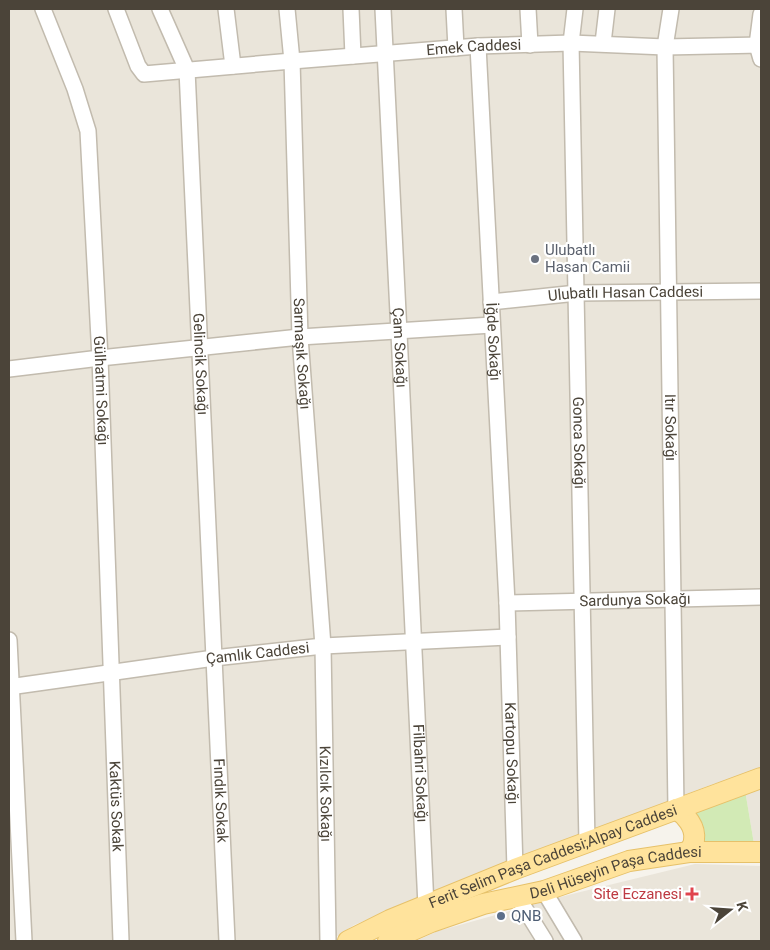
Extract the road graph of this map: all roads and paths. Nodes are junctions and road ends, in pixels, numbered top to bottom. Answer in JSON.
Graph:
{"nodes":[{"id":1,"x":43,"y":9,"type":"edge"},
{"id":2,"x":116,"y":9,"type":"edge"},
{"id":3,"x":160,"y":9,"type":"edge"},
{"id":4,"x":226,"y":9,"type":"edge"},
{"id":5,"x":287,"y":9,"type":"edge"},
{"id":6,"x":350,"y":9,"type":"edge"},
{"id":7,"x":383,"y":9,"type":"edge"},
{"id":8,"x":454,"y":9,"type":"edge"},
{"id":9,"x":528,"y":9,"type":"edge"},
{"id":10,"x":575,"y":9,"type":"edge"},
{"id":11,"x":607,"y":9,"type":"edge"},
{"id":12,"x":671,"y":9,"type":"edge"},
{"id":13,"x":761,"y":14,"type":"edge"},
{"id":14,"x":571,"y":43,"type":"junction"},
{"id":15,"x":602,"y":44,"type":"junction"},
{"id":16,"x":478,"y":46,"type":"junction"},
{"id":17,"x":530,"y":46,"type":"junction"},
{"id":18,"x":666,"y":47,"type":"junction"},
{"id":19,"x":456,"y":48,"type":"junction"},
{"id":20,"x":760,"y":50,"type":"edge"},
{"id":21,"x":385,"y":53,"type":"junction"},
{"id":22,"x":353,"y":56,"type":"junction"},
{"id":23,"x":292,"y":61,"type":"junction"},
{"id":24,"x":234,"y":66,"type":"junction"},
{"id":25,"x":187,"y":70,"type":"junction"},
{"id":26,"x":761,"y":291,"type":"edge"},
{"id":27,"x":668,"y":292,"type":"junction"},
{"id":28,"x":577,"y":293,"type":"junction"},
{"id":29,"x":491,"y":302,"type":"junction"},
{"id":30,"x":492,"y":325,"type":"junction"},
{"id":31,"x":398,"y":331,"type":"junction"},
{"id":32,"x":300,"y":337,"type":"junction"},
{"id":33,"x":200,"y":347,"type":"junction"},
{"id":34,"x":100,"y":358,"type":"junction"},
{"id":35,"x":9,"y":369,"type":"edge"},
{"id":36,"x":761,"y":597,"type":"edge"},
{"id":37,"x":672,"y":599,"type":"junction"},
{"id":38,"x":582,"y":601,"type":"junction"},
{"id":39,"x":507,"y":602,"type":"junction"},
{"id":40,"x":508,"y":637,"type":"junction"},
{"id":41,"x":9,"y":640,"type":"edge"},
{"id":42,"x":415,"y":641,"type":"junction"},
{"id":43,"x":323,"y":646,"type":"junction"},
{"id":44,"x":214,"y":658,"type":"junction"},
{"id":45,"x":111,"y":673,"type":"junction"},
{"id":46,"x":10,"y":686,"type":"edge"},
{"id":47,"x":761,"y":778,"type":"edge"},
{"id":48,"x":676,"y":809,"type":"junction"},
{"id":49,"x":587,"y":843,"type":"junction"},
{"id":50,"x":689,"y":852,"type":"junction"},
{"id":51,"x":761,"y":852,"type":"edge"},
{"id":52,"x":515,"y":869,"type":"junction"},
{"id":53,"x":544,"y":891,"type":"junction"},
{"id":54,"x":517,"y":896,"type":"junction"},
{"id":55,"x":426,"y":906,"type":"junction"},
{"id":56,"x":24,"y":941,"type":"edge"},
{"id":57,"x":121,"y":941,"type":"edge"},
{"id":58,"x":227,"y":941,"type":"edge"},
{"id":59,"x":328,"y":941,"type":"edge"},
{"id":60,"x":348,"y":941,"type":"edge"},
{"id":61,"x":388,"y":941,"type":"edge"},
{"id":62,"x":544,"y":941,"type":"edge"},
{"id":63,"x":574,"y":941,"type":"edge"}],
"edges":[{"from":1,"to":34,"type":"street","name":"Gülhatmi Sokağı"},
{"from":2,"to":25,"type":"street","name":"Emek Caddesi"},
{"from":3,"to":25,"type":"street"},
{"from":4,"to":24,"type":"street"},
{"from":5,"to":23,"type":"street","name":"Sarmaşık Sokağı"},
{"from":6,"to":22,"type":"street"},
{"from":7,"to":21,"type":"street","name":"Çam Sokağı"},
{"from":8,"to":19,"type":"street"},
{"from":9,"to":17,"type":"street"},
{"from":10,"to":14,"type":"street","name":"Gonca Sokağı"},
{"from":11,"to":15,"type":"street"},
{"from":12,"to":18,"type":"street","name":"Itır Sokağı"},
{"from":13,"to":20,"type":"street"},
{"from":14,"to":15,"type":"street","name":"Emek Caddesi"},
{"from":14,"to":17,"type":"street","name":"Emek Caddesi"},
{"from":14,"to":28,"type":"street","name":"Gonca Sokağı"},
{"from":15,"to":18,"type":"street","name":"Emek Caddesi"},
{"from":16,"to":17,"type":"street","name":"Emek Caddesi"},
{"from":16,"to":19,"type":"street","name":"Emek Caddesi"},
{"from":16,"to":29,"type":"street","name":"İğde Sokağı"},
{"from":18,"to":20,"type":"street","name":"Emek Caddesi"},
{"from":18,"to":27,"type":"street","name":"Itır Sokağı"},
{"from":19,"to":21,"type":"street","name":"Emek Caddesi"},
{"from":21,"to":22,"type":"street","name":"Emek Caddesi"},
{"from":21,"to":31,"type":"street","name":"Çam Sokağı"},
{"from":22,"to":23,"type":"street","name":"Emek Caddesi"},
{"from":23,"to":24,"type":"street","name":"Emek Caddesi"},
{"from":23,"to":32,"type":"street","name":"Sarmaşık Sokağı"},
{"from":24,"to":25,"type":"street","name":"Emek Caddesi"},
{"from":25,"to":33,"type":"street","name":"Gelincik Sokağı"},
{"from":26,"to":27,"type":"street","name":"Ulubatlı Hasan Caddesi"},
{"from":27,"to":28,"type":"street","name":"Ulubatlı Hasan Caddesi"},
{"from":27,"to":37,"type":"street","name":"Itır Sokağı"},
{"from":28,"to":29,"type":"street","name":"Ulubatlı Hasan Caddesi"},
{"from":28,"to":38,"type":"street","name":"Gonca Sokağı"},
{"from":29,"to":30,"type":"street","name":"İğde Sokağı"},
{"from":30,"to":31,"type":"street"},
{"from":30,"to":39,"type":"street","name":"İğde Sokağı"},
{"from":31,"to":32,"type":"street"},
{"from":31,"to":42,"type":"street","name":"Çam Sokağı"},
{"from":32,"to":33,"type":"street"},
{"from":32,"to":43,"type":"street","name":"Sarmaşık Sokağı"},
{"from":33,"to":34,"type":"street"},
{"from":33,"to":44,"type":"street","name":"Gelincik Sokağı"},
{"from":34,"to":35,"type":"street"},
{"from":34,"to":45,"type":"street","name":"Gülhatmi Sokağı"},
{"from":36,"to":37,"type":"street","name":"Sardunya Sokağı"},
{"from":37,"to":38,"type":"street","name":"Sardunya Sokağı"},
{"from":37,"to":48,"type":"street","name":"Itır Sokağı"},
{"from":38,"to":39,"type":"street","name":"Sardunya Sokağı"},
{"from":38,"to":49,"type":"street","name":"Gonca Sokağı"},
{"from":39,"to":40,"type":"street","name":"İğde Sokağı"},
{"from":40,"to":42,"type":"street","name":"Çamlık Caddesi"},
{"from":40,"to":52,"type":"street","name":"Kartopu Sokağı"},
{"from":41,"to":46,"type":"street"},
{"from":42,"to":43,"type":"street","name":"Çamlık Caddesi"},
{"from":42,"to":55,"type":"street","name":"Filbahri Sokağı"},
{"from":43,"to":44,"type":"street","name":"Çamlık Caddesi"},
{"from":43,"to":59,"type":"street","name":"Kızılcık Sokağı"},
{"from":44,"to":45,"type":"street","name":"Çamlık Caddesi"},
{"from":44,"to":58,"type":"street","name":"Fındık Sokak"},
{"from":45,"to":46,"type":"street","name":"Çamlık Caddesi"},
{"from":45,"to":57,"type":"street","name":"Kaktüs Sokak"},
{"from":46,"to":56,"type":"street"},
{"from":47,"to":48,"type":"main road","name":"Ferit Selim Paşa Caddesi;Alpay Caddesi"},
{"from":48,"to":49,"type":"main road","name":"Ferit Selim Paşa Caddesi;Alpay Caddesi"},
{"from":48,"to":50,"type":"main road"},
{"from":49,"to":52,"type":"main road","name":"Ferit Selim Paşa Caddesi;Alpay Caddesi"},
{"from":50,"to":51,"type":"main road","name":"Deli Hüseyin Paşa Caddesi"},
{"from":50,"to":53,"type":"main road","name":"Deli Hüseyin Paşa Caddesi"},
{"from":52,"to":54,"type":"main road"},
{"from":52,"to":55,"type":"main road","name":"Ferit Selim Paşa Caddesi;Alpay Caddesi"},
{"from":53,"to":54,"type":"main road","name":"Deli Hüseyin Paşa Caddesi"},
{"from":53,"to":63,"type":"street"},
{"from":54,"to":61,"type":"main road","name":"Deli Hüseyin Paşa Caddesi"},
{"from":54,"to":62,"type":"street"},
{"from":55,"to":60,"type":"main road","name":"Ferit Selim Paşa Caddesi;Alpay Caddesi"}]}
